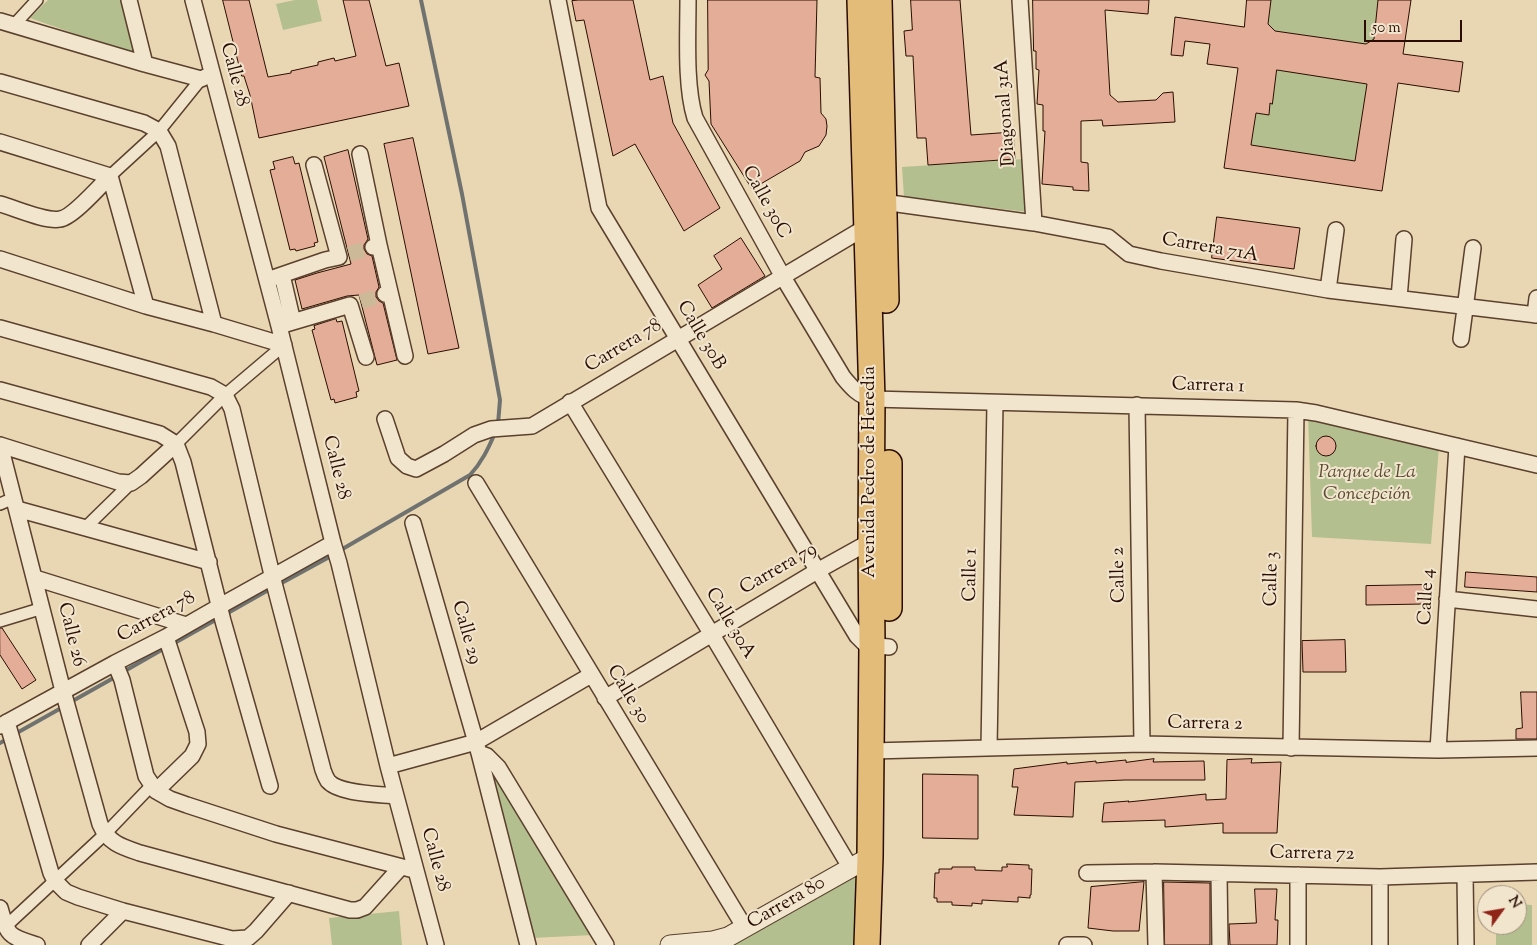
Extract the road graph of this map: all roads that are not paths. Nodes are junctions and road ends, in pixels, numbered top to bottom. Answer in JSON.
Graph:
{"nodes":[{"id":1,"x":37,"y":0,"type":"edge"},
{"id":2,"x":129,"y":0,"type":"edge"},
{"id":3,"x":193,"y":0,"type":"edge"},
{"id":4,"x":558,"y":0,"type":"edge"},
{"id":5,"x":688,"y":0,"type":"edge"},
{"id":6,"x":860,"y":0,"type":"edge"},
{"id":7,"x":879,"y":0,"type":"edge"},
{"id":8,"x":1020,"y":0,"type":"edge"},
{"id":9,"x":7,"y":23,"type":"edge"},
{"id":10,"x":146,"y":64,"type":"junction"},
{"id":11,"x":207,"y":76,"type":"junction"},
{"id":12,"x":0,"y":82,"type":"edge"},
{"id":13,"x":159,"y":131,"type":"junction"},
{"id":14,"x":0,"y":142,"type":"edge"},
{"id":15,"x":360,"y":154,"type":"dead end"},
{"id":16,"x":314,"y":165,"type":"dead end"},
{"id":17,"x":110,"y":176,"type":"junction"},
{"id":18,"x":883,"y":202,"type":"junction"},
{"id":19,"x":0,"y":204,"type":"edge"},
{"id":20,"x":1034,"y":224,"type":"junction"},
{"id":21,"x":866,"y":227,"type":"junction"},
{"id":22,"x":1336,"y":230,"type":"dead end"},
{"id":23,"x":1404,"y":239,"type":"dead end"},
{"id":24,"x":1472,"y":248,"type":"dead end"},
{"id":25,"x":0,"y":259,"type":"edge"},
{"id":26,"x":282,"y":275,"type":"junction"},
{"id":27,"x":783,"y":276,"type":"junction"},
{"id":28,"x":267,"y":280,"type":"junction"},
{"id":29,"x":1328,"y":290,"type":"junction"},
{"id":30,"x":1398,"y":298,"type":"junction"},
{"id":31,"x":1537,"y":298,"type":"edge"},
{"id":32,"x":146,"y":306,"type":"junction"},
{"id":33,"x":1465,"y":306,"type":"junction"},
{"id":34,"x":1536,"y":315,"type":"edge"},
{"id":35,"x":214,"y":324,"type":"junction"},
{"id":36,"x":286,"y":324,"type":"junction"},
{"id":37,"x":0,"y":328,"type":"edge"},
{"id":38,"x":678,"y":338,"type":"junction"},
{"id":39,"x":1461,"y":339,"type":"dead end"},
{"id":40,"x":284,"y":345,"type":"junction"},
{"id":41,"x":405,"y":356,"type":"dead end"},
{"id":42,"x":366,"y":357,"type":"dead end"},
{"id":43,"x":0,"y":390,"type":"edge"},
{"id":44,"x":225,"y":395,"type":"junction"},
{"id":45,"x":880,"y":399,"type":"junction"},
{"id":46,"x":570,"y":402,"type":"junction"},
{"id":47,"x":995,"y":403,"type":"junction"},
{"id":48,"x":1137,"y":405,"type":"junction"},
{"id":49,"x":1296,"y":410,"type":"junction"},
{"id":50,"x":385,"y":419,"type":"dead end"},
{"id":51,"x":176,"y":444,"type":"junction"},
{"id":52,"x":0,"y":445,"type":"edge"},
{"id":53,"x":1456,"y":446,"type":"junction"},
{"id":54,"x":1537,"y":465,"type":"edge"},
{"id":55,"x":131,"y":483,"type":"junction"},
{"id":56,"x":476,"y":483,"type":"dead end"},
{"id":57,"x":10,"y":504,"type":"edge"},
{"id":58,"x":413,"y":523,"type":"dead end"},
{"id":59,"x":86,"y":528,"type":"junction"},
{"id":60,"x":871,"y":541,"type":"junction"},
{"id":61,"x":333,"y":545,"type":"junction"},
{"id":62,"x":209,"y":562,"type":"junction"},
{"id":63,"x":817,"y":571,"type":"junction"},
{"id":64,"x":35,"y":578,"type":"junction"},
{"id":65,"x":275,"y":585,"type":"junction"},
{"id":66,"x":1447,"y":599,"type":"junction"},
{"id":67,"x":43,"y":608,"type":"junction"},
{"id":68,"x":1537,"y":609,"type":"edge"},
{"id":69,"x":222,"y":612,"type":"junction"},
{"id":70,"x":0,"y":621,"type":"edge"},
{"id":71,"x":186,"y":626,"type":"junction"},
{"id":72,"x":712,"y":633,"type":"junction"},
{"id":73,"x":168,"y":643,"type":"junction"},
{"id":74,"x":881,"y":646,"type":"junction"},
{"id":75,"x":118,"y":671,"type":"junction"},
{"id":76,"x":591,"y":675,"type":"junction"},
{"id":77,"x":605,"y":698,"type":"junction"},
{"id":78,"x":66,"y":700,"type":"junction"},
{"id":79,"x":7,"y":731,"type":"edge"},
{"id":80,"x":1142,"y":744,"type":"junction"},
{"id":81,"x":478,"y":747,"type":"junction"},
{"id":82,"x":989,"y":748,"type":"junction"},
{"id":83,"x":1291,"y":748,"type":"junction"},
{"id":84,"x":1537,"y":748,"type":"edge"},
{"id":85,"x":1438,"y":750,"type":"junction"},
{"id":86,"x":879,"y":751,"type":"junction"},
{"id":87,"x":388,"y":766,"type":"junction"},
{"id":88,"x":270,"y":786,"type":"dead end"},
{"id":89,"x":154,"y":788,"type":"junction"},
{"id":90,"x":396,"y":796,"type":"junction"},
{"id":91,"x":104,"y":835,"type":"junction"},
{"id":92,"x":860,"y":862,"type":"junction"},
{"id":93,"x":409,"y":869,"type":"junction"},
{"id":94,"x":1154,"y":872,"type":"junction"},
{"id":95,"x":1537,"y":872,"type":"edge"},
{"id":96,"x":1087,"y":873,"type":"dead end"},
{"id":97,"x":1219,"y":874,"type":"junction"},
{"id":98,"x":1465,"y":874,"type":"junction"},
{"id":99,"x":1298,"y":875,"type":"junction"},
{"id":100,"x":1380,"y":877,"type":"junction"},
{"id":101,"x":55,"y":882,"type":"junction"},
{"id":102,"x":289,"y":893,"type":"junction"},
{"id":103,"x":0,"y":908,"type":"edge"},
{"id":104,"x":123,"y":911,"type":"junction"},
{"id":105,"x":5,"y":927,"type":"junction"},
{"id":106,"x":745,"y":928,"type":"junction"},
{"id":107,"x":37,"y":945,"type":"edge"},
{"id":108,"x":89,"y":945,"type":"edge"},
{"id":109,"x":436,"y":945,"type":"edge"},
{"id":110,"x":528,"y":945,"type":"edge"},
{"id":111,"x":606,"y":945,"type":"edge"},
{"id":112,"x":670,"y":945,"type":"edge"},
{"id":113,"x":867,"y":945,"type":"edge"},
{"id":114,"x":883,"y":945,"type":"edge"},
{"id":115,"x":1067,"y":945,"type":"edge"},
{"id":116,"x":1084,"y":945,"type":"edge"},
{"id":117,"x":1156,"y":945,"type":"edge"},
{"id":118,"x":1220,"y":945,"type":"edge"},
{"id":119,"x":1298,"y":945,"type":"edge"},
{"id":120,"x":1380,"y":945,"type":"edge"},
{"id":121,"x":1466,"y":945,"type":"edge"}],
"edges":[{"from":1,"to":9,"type":"street"},
{"from":2,"to":10,"type":"street"},
{"from":3,"to":11,"type":"street","name":"Calle 28"},
{"from":4,"to":38,"type":"street","name":"Calle 30B"},
{"from":5,"to":27,"type":"street","name":"Calle 30C"},
{"from":6,"to":21,"type":"highway","name":"Avenida Pedro de Heredia"},
{"from":7,"to":18,"type":"highway","name":"Avenida Pedro de Heredia"},
{"from":8,"to":20,"type":"street","name":"Diagonal 31A"},
{"from":9,"to":10,"type":"street"},
{"from":10,"to":11,"type":"street"},
{"from":11,"to":13,"type":"street"},
{"from":11,"to":28,"type":"street","name":"Calle 28"},
{"from":12,"to":13,"type":"street"},
{"from":13,"to":17,"type":"street"},
{"from":13,"to":35,"type":"street"},
{"from":14,"to":17,"type":"street"},
{"from":15,"to":41,"type":"street"},
{"from":16,"to":26,"type":"street"},
{"from":17,"to":19,"type":"street"},
{"from":17,"to":32,"type":"street"},
{"from":18,"to":20,"type":"street","name":"Carrera 71A"},
{"from":18,"to":45,"type":"highway","name":"Avenida Pedro de Heredia"},
{"from":20,"to":29,"type":"street","name":"Carrera 71A"},
{"from":21,"to":27,"type":"street","name":"Carrera 78"},
{"from":21,"to":45,"type":"highway","name":"Avenida Pedro de Heredia"},
{"from":22,"to":29,"type":"street"},
{"from":23,"to":30,"type":"street"},
{"from":24,"to":33,"type":"street"},
{"from":25,"to":32,"type":"street"},
{"from":26,"to":28,"type":"street"},
{"from":26,"to":36,"type":"street"},
{"from":27,"to":38,"type":"street","name":"Carrera 78"},
{"from":27,"to":45,"type":"street","name":"Calle 30C"},
{"from":28,"to":36,"type":"street","name":"Calle 28"},
{"from":29,"to":30,"type":"street","name":"Carrera 71A"},
{"from":30,"to":33,"type":"street","name":"Carrera 71A"},
{"from":31,"to":34,"type":"street"},
{"from":32,"to":35,"type":"street"},
{"from":33,"to":34,"type":"street","name":"Carrera 71A"},
{"from":33,"to":39,"type":"street"},
{"from":35,"to":40,"type":"street"},
{"from":36,"to":40,"type":"street","name":"Calle 28"},
{"from":36,"to":42,"type":"street"},
{"from":37,"to":44,"type":"street"},
{"from":38,"to":46,"type":"street","name":"Carrera 78"},
{"from":38,"to":63,"type":"street","name":"Calle 30B"},
{"from":40,"to":44,"type":"street"},
{"from":40,"to":61,"type":"street","name":"Calle 28"},
{"from":43,"to":51,"type":"street"},
{"from":44,"to":51,"type":"street"},
{"from":44,"to":65,"type":"street"},
{"from":45,"to":47,"type":"street","name":"Carrera 1"},
{"from":45,"to":60,"type":"highway","name":"Avenida Pedro de Heredia"},
{"from":45,"to":74,"type":"highway","name":"Avenida Pedro de Heredia"},
{"from":46,"to":50,"type":"street","name":"Carrera 78"},
{"from":46,"to":72,"type":"street","name":"Calle 30A"},
{"from":47,"to":48,"type":"street","name":"Carrera 1"},
{"from":47,"to":82,"type":"street","name":"Calle 1"},
{"from":48,"to":49,"type":"street","name":"Carrera 1"},
{"from":48,"to":80,"type":"street","name":"Calle 2"},
{"from":49,"to":53,"type":"street","name":"Carrera 1"},
{"from":49,"to":83,"type":"street","name":"Calle 3"},
{"from":51,"to":55,"type":"street"},
{"from":51,"to":62,"type":"street"},
{"from":52,"to":55,"type":"street"},
{"from":52,"to":57,"type":"street","name":"Calle 26"},
{"from":53,"to":54,"type":"street","name":"Carrera 1"},
{"from":53,"to":66,"type":"street","name":"Calle 4"},
{"from":55,"to":59,"type":"street"},
{"from":56,"to":76,"type":"street","name":"Calle 30"},
{"from":57,"to":59,"type":"street"},
{"from":57,"to":64,"type":"street","name":"Calle 26"},
{"from":58,"to":81,"type":"street","name":"Calle 29"},
{"from":59,"to":62,"type":"street"},
{"from":60,"to":63,"type":"street","name":"Carrera 79"},
{"from":60,"to":74,"type":"highway","name":"Avenida Pedro de Heredia"},
{"from":61,"to":65,"type":"street","name":"Carrera 78"},
{"from":61,"to":87,"type":"street","name":"Calle 28"},
{"from":62,"to":69,"type":"street"},
{"from":63,"to":72,"type":"street","name":"Carrera 79"},
{"from":63,"to":74,"type":"street","name":"Calle 30B"},
{"from":64,"to":67,"type":"street","name":"Calle 26"},
{"from":64,"to":71,"type":"street"},
{"from":65,"to":69,"type":"street","name":"Carrera 78"},
{"from":65,"to":90,"type":"street"},
{"from":66,"to":68,"type":"street"},
{"from":66,"to":85,"type":"street","name":"Calle 4"},
{"from":67,"to":70,"type":"street"},
{"from":67,"to":78,"type":"street","name":"Calle 26"},
{"from":69,"to":71,"type":"street","name":"Carrera 78"},
{"from":69,"to":88,"type":"street"},
{"from":71,"to":73,"type":"street","name":"Carrera 78"},
{"from":72,"to":77,"type":"street","name":"Carrera 79"},
{"from":72,"to":92,"type":"street","name":"Calle 30A"},
{"from":73,"to":75,"type":"street","name":"Carrera 78"},
{"from":73,"to":89,"type":"street"},
{"from":74,"to":86,"type":"highway","name":"Avenida Pedro de Heredia"},
{"from":75,"to":78,"type":"street","name":"Carrera 78"},
{"from":75,"to":89,"type":"street"},
{"from":76,"to":77,"type":"street","name":"Calle 30"},
{"from":76,"to":81,"type":"street"},
{"from":77,"to":106,"type":"street","name":"Calle 30"},
{"from":78,"to":79,"type":"street","name":"Carrera 78"},
{"from":78,"to":91,"type":"street","name":"Calle 26"},
{"from":79,"to":101,"type":"street"},
{"from":80,"to":82,"type":"street","name":"Carrera 2"},
{"from":80,"to":83,"type":"street","name":"Carrera 2"},
{"from":81,"to":87,"type":"street"},
{"from":81,"to":110,"type":"street","name":"Calle 29"},
{"from":81,"to":111,"type":"street"},
{"from":82,"to":86,"type":"street","name":"Carrera 2"},
{"from":83,"to":85,"type":"street","name":"Carrera 2"},
{"from":84,"to":85,"type":"street","name":"Carrera 2"},
{"from":86,"to":92,"type":"highway","name":"Avenida Pedro de Heredia"},
{"from":86,"to":114,"type":"highway","name":"Avenida Pedro de Heredia"},
{"from":87,"to":90,"type":"street","name":"Calle 28"},
{"from":89,"to":91,"type":"street"},
{"from":89,"to":93,"type":"street"},
{"from":90,"to":93,"type":"street","name":"Calle 28"},
{"from":91,"to":101,"type":"street"},
{"from":91,"to":102,"type":"street"},
{"from":92,"to":106,"type":"street","name":"Carrera 80"},
{"from":92,"to":113,"type":"highway","name":"Avenida Pedro de Heredia"},
{"from":93,"to":102,"type":"street"},
{"from":93,"to":109,"type":"street","name":"Calle 28"},
{"from":94,"to":96,"type":"street","name":"Carrera 72"},
{"from":94,"to":97,"type":"street","name":"Carrera 72"},
{"from":94,"to":117,"type":"street"},
{"from":95,"to":98,"type":"street","name":"Carrera 72"},
{"from":97,"to":99,"type":"street","name":"Carrera 72"},
{"from":97,"to":118,"type":"street"},
{"from":98,"to":100,"type":"street","name":"Carrera 72"},
{"from":98,"to":121,"type":"street"},
{"from":99,"to":100,"type":"street","name":"Carrera 72"},
{"from":99,"to":119,"type":"street"},
{"from":100,"to":120,"type":"street"},
{"from":101,"to":104,"type":"street"},
{"from":101,"to":105,"type":"street"},
{"from":102,"to":104,"type":"street"},
{"from":103,"to":105,"type":"street"},
{"from":104,"to":108,"type":"street"},
{"from":105,"to":107,"type":"street"},
{"from":106,"to":112,"type":"street","name":"Carrera 80"},
{"from":115,"to":116,"type":"street"}]}
